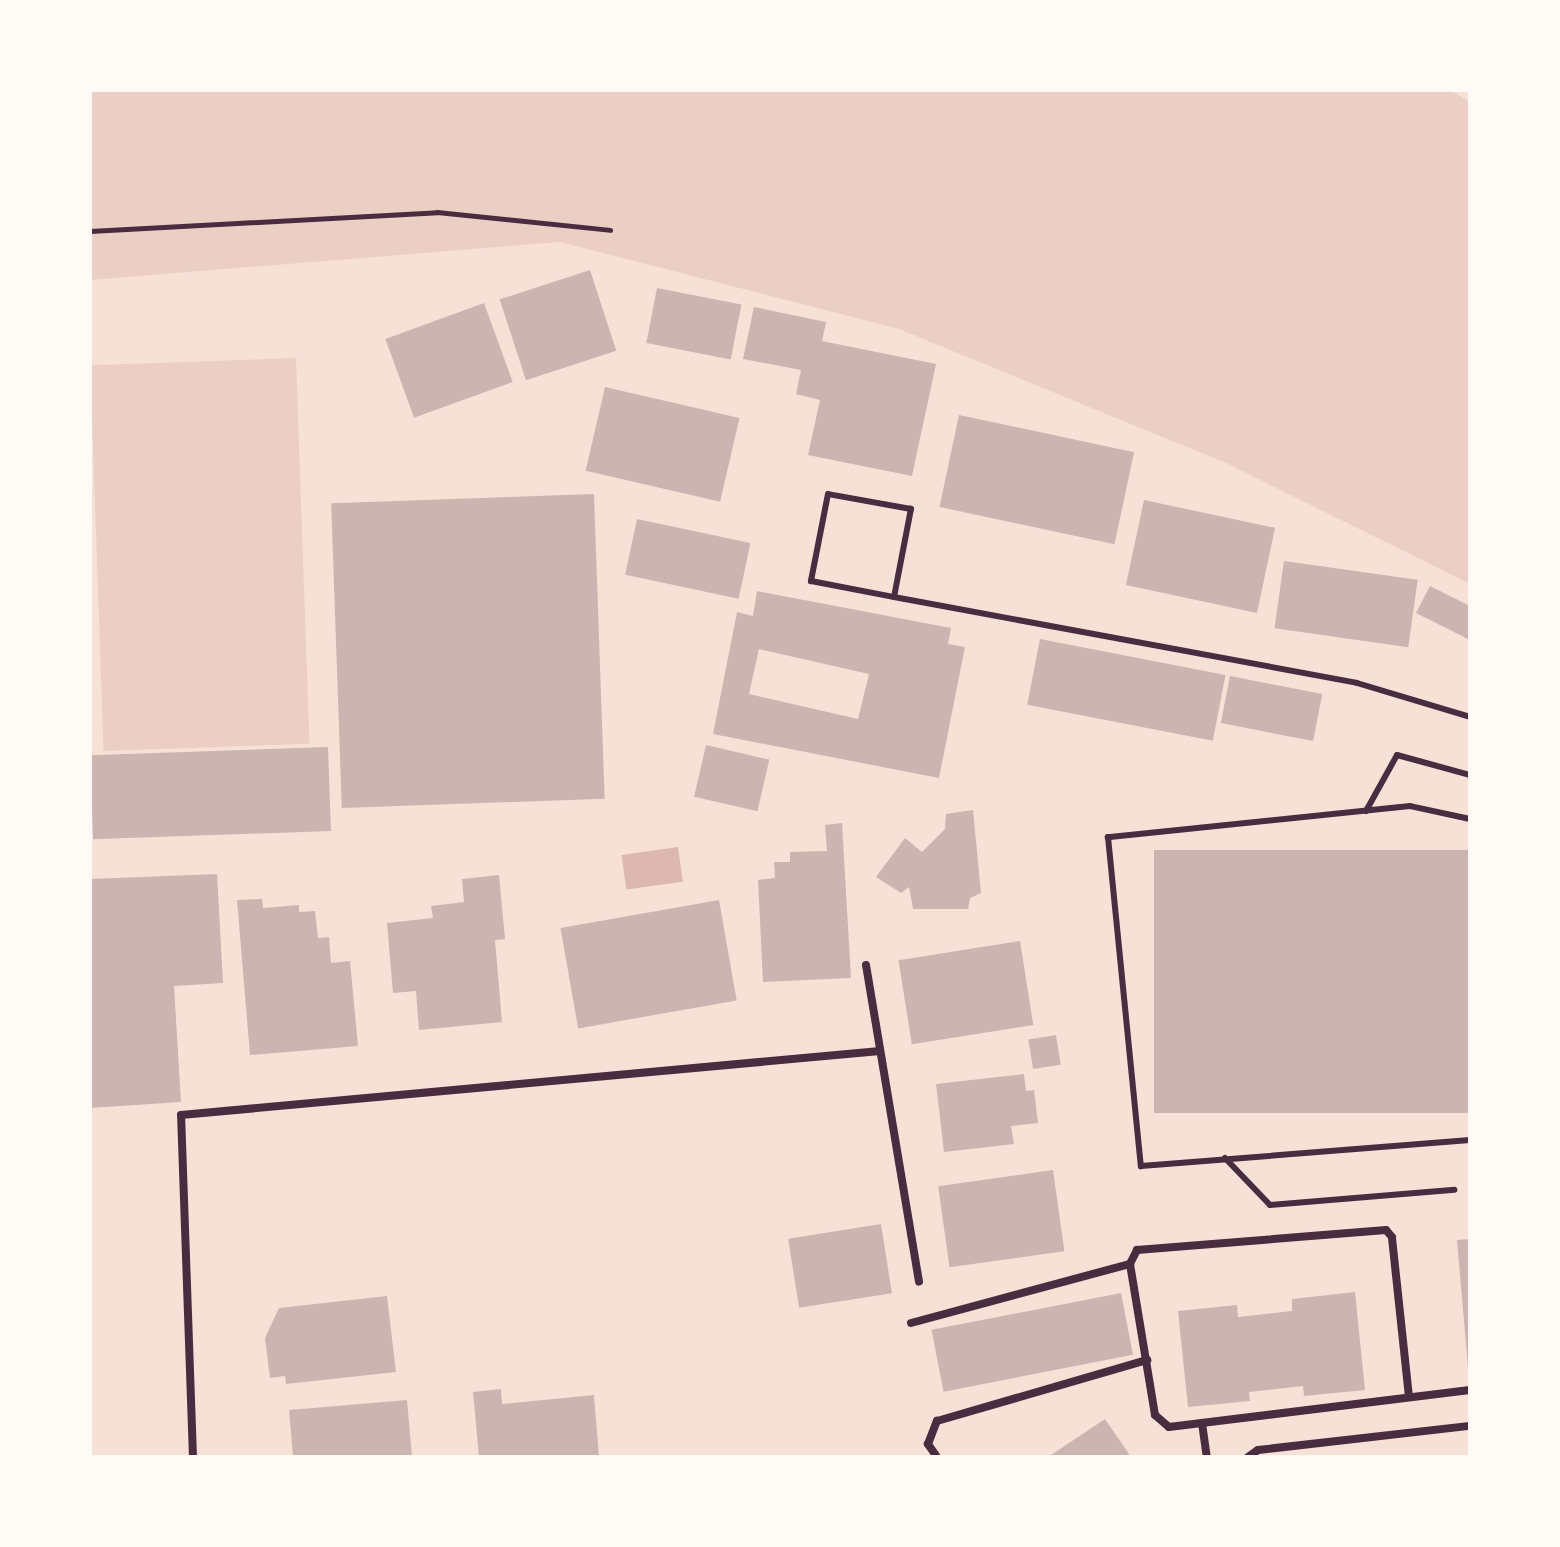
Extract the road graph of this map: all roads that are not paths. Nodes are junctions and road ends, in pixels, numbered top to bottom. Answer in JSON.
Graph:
{"nodes":[{"id":1,"x":894,"y":597,"type":"junction"},
{"id":2,"x":1470,"y":717,"type":"edge"},
{"id":3,"x":1470,"y":775,"type":"edge"},
{"id":4,"x":1366,"y":811,"type":"junction"},
{"id":5,"x":1470,"y":819,"type":"edge"},
{"id":6,"x":866,"y":965,"type":"dead end"},
{"id":7,"x":880,"y":1051,"type":"junction"},
{"id":8,"x":1470,"y":1140,"type":"edge"},
{"id":9,"x":1225,"y":1158,"type":"junction"},
{"id":10,"x":1454,"y":1190,"type":"dead end"},
{"id":11,"x":1130,"y":1264,"type":"junction"},
{"id":12,"x":919,"y":1282,"type":"dead end"},
{"id":13,"x":911,"y":1323,"type":"dead end"},
{"id":14,"x":1147,"y":1360,"type":"junction"},
{"id":15,"x":1470,"y":1390,"type":"edge"},
{"id":16,"x":1409,"y":1397,"type":"junction"},
{"id":17,"x":1202,"y":1423,"type":"junction"},
{"id":18,"x":1470,"y":1426,"type":"edge"},
{"id":19,"x":193,"y":1457,"type":"edge"},
{"id":20,"x":937,"y":1457,"type":"edge"},
{"id":21,"x":1207,"y":1457,"type":"edge"},
{"id":22,"x":1248,"y":1457,"type":"edge"}],
"edges":[{"from":1,"to":1,"type":"lane"},
{"from":1,"to":2,"type":"lane"},
{"from":3,"to":4,"type":"lane"},
{"from":4,"to":5,"type":"lane"},
{"from":4,"to":9,"type":"lane"},
{"from":6,"to":7,"type":"street"},
{"from":7,"to":12,"type":"street"},
{"from":7,"to":19,"type":"street"},
{"from":8,"to":9,"type":"lane"},
{"from":9,"to":10,"type":"lane"},
{"from":11,"to":13,"type":"street"},
{"from":11,"to":14,"type":"street"},
{"from":11,"to":16,"type":"street"},
{"from":14,"to":17,"type":"street"},
{"from":14,"to":20,"type":"street"},
{"from":15,"to":16,"type":"street"},
{"from":16,"to":17,"type":"street"},
{"from":17,"to":21,"type":"street"},
{"from":18,"to":22,"type":"street"}]}
